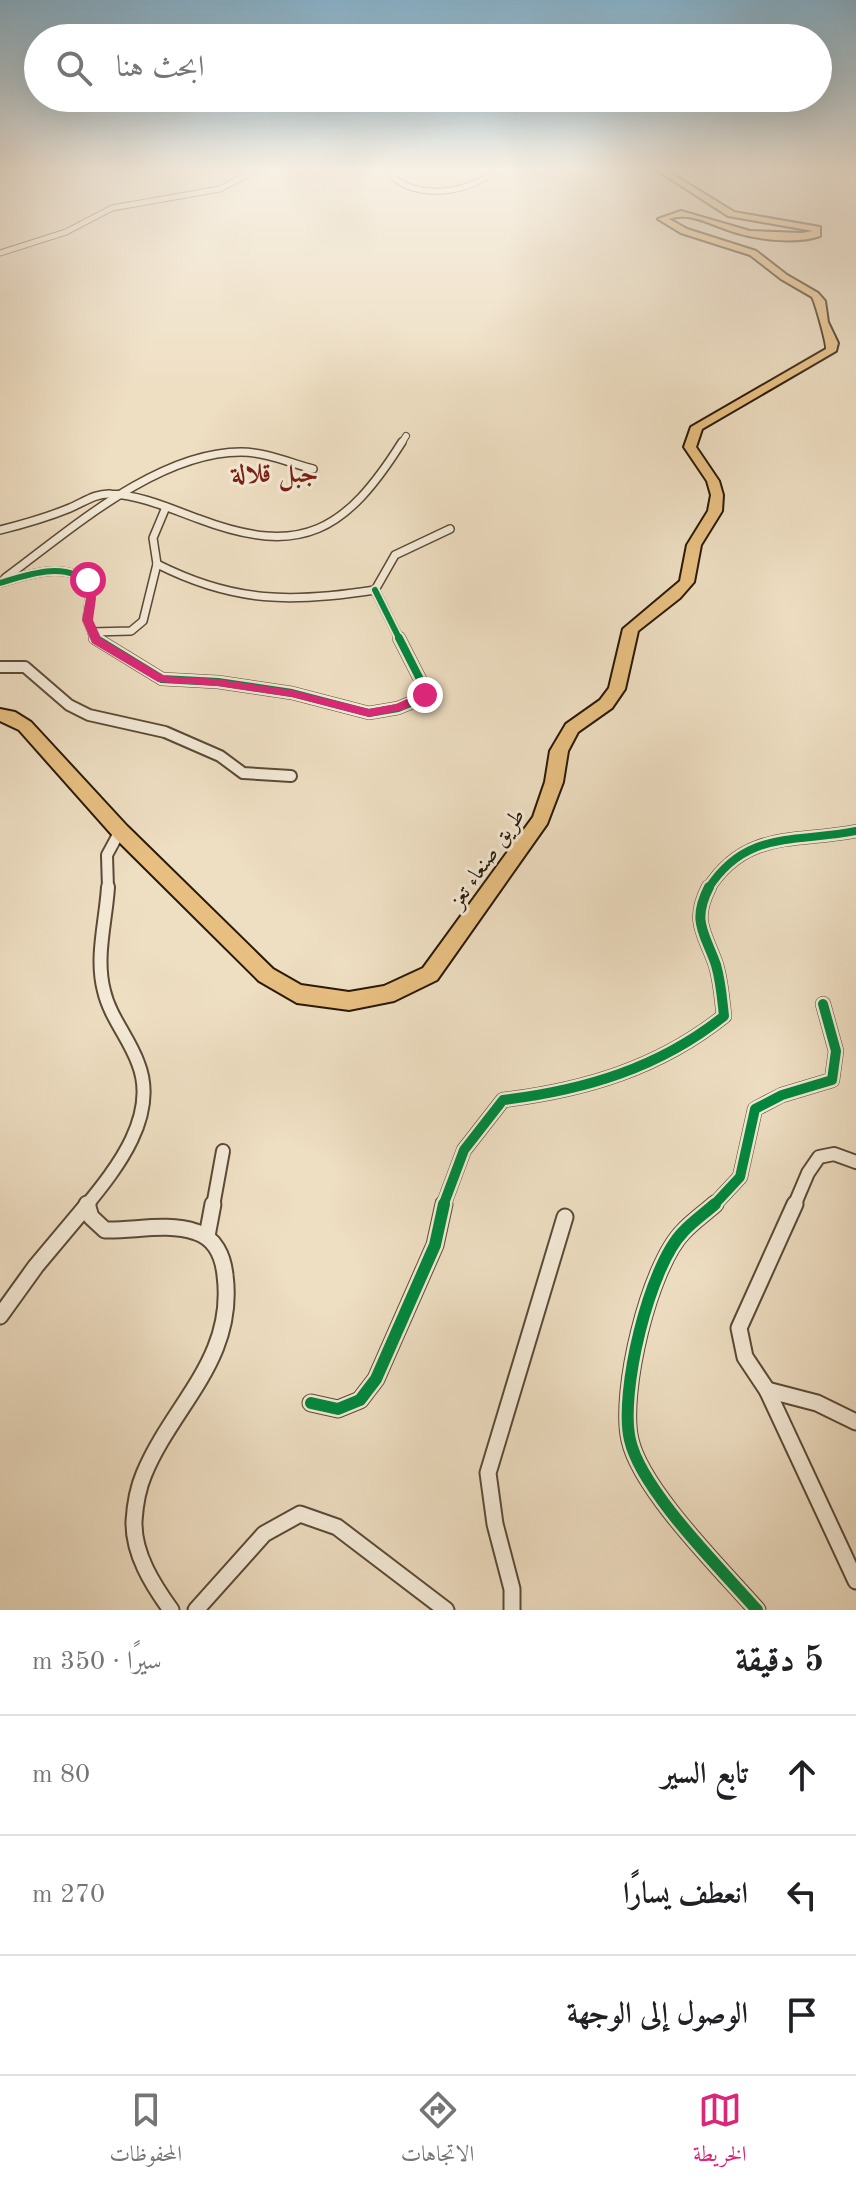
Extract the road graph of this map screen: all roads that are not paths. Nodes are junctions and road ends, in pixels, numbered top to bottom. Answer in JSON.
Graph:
{"nodes":[{"id":1,"x":28,"y":244,"type":"edge"},
{"id":2,"x":725,"y":244,"type":"edge"},
{"id":3,"x":0,"y":253,"type":"edge"},
{"id":4,"x":406,"y":436,"type":"dead end"},
{"id":5,"x":313,"y":469,"type":"dead end"},
{"id":6,"x":122,"y":497,"type":"junction"},
{"id":7,"x":166,"y":507,"type":"junction"},
{"id":8,"x":450,"y":529,"type":"dead end"},
{"id":9,"x":0,"y":530,"type":"edge"},
{"id":10,"x":157,"y":564,"type":"junction"},
{"id":11,"x":0,"y":582,"type":"edge"},
{"id":12,"x":375,"y":590,"type":"junction"},
{"id":13,"x":92,"y":632,"type":"junction"},
{"id":14,"x":0,"y":667,"type":"edge"},
{"id":15,"x":0,"y":715,"type":"edge"},
{"id":16,"x":291,"y":776,"type":"dead end"},
{"id":17,"x":120,"y":831,"type":"junction"},
{"id":18,"x":856,"y":831,"type":"edge"},
{"id":19,"x":823,"y":1004,"type":"dead end"},
{"id":20,"x":223,"y":1151,"type":"dead end"},
{"id":21,"x":856,"y":1162,"type":"edge"},
{"id":22,"x":87,"y":1203,"type":"junction"},
{"id":23,"x":565,"y":1217,"type":"dead end"},
{"id":24,"x":207,"y":1236,"type":"junction"},
{"id":25,"x":0,"y":1316,"type":"edge"},
{"id":26,"x":767,"y":1390,"type":"junction"},
{"id":27,"x":311,"y":1403,"type":"dead end"},
{"id":28,"x":856,"y":1422,"type":"edge"},
{"id":29,"x":856,"y":1581,"type":"edge"},
{"id":30,"x":171,"y":1610,"type":"edge"},
{"id":31,"x":196,"y":1610,"type":"edge"},
{"id":32,"x":446,"y":1610,"type":"edge"},
{"id":33,"x":512,"y":1610,"type":"edge"},
{"id":34,"x":757,"y":1610,"type":"edge"}],
"edges":[{"from":1,"to":3,"type":"street"},
{"from":2,"to":17,"type":"highway","name":"طريق صنعاء تعز"},
{"from":4,"to":7,"type":"street"},
{"from":5,"to":6,"type":"street"},
{"from":6,"to":7,"type":"street"},
{"from":6,"to":9,"type":"street"},
{"from":6,"to":11,"type":"street"},
{"from":7,"to":10,"type":"street"},
{"from":8,"to":12,"type":"street"},
{"from":10,"to":12,"type":"street"},
{"from":10,"to":13,"type":"street"},
{"from":11,"to":13,"type":"street"},
{"from":12,"to":13,"type":"street"},
{"from":14,"to":16,"type":"street"},
{"from":15,"to":17,"type":"highway","name":"طريق صنعاء تعز"},
{"from":17,"to":22,"type":"street"},
{"from":18,"to":27,"type":"street"},
{"from":19,"to":34,"type":"street"},
{"from":20,"to":24,"type":"street"},
{"from":21,"to":26,"type":"street"},
{"from":22,"to":24,"type":"street"},
{"from":22,"to":25,"type":"street"},
{"from":23,"to":33,"type":"street"},
{"from":24,"to":30,"type":"street"},
{"from":26,"to":28,"type":"street"},
{"from":26,"to":29,"type":"street"},
{"from":31,"to":32,"type":"street"}]}
